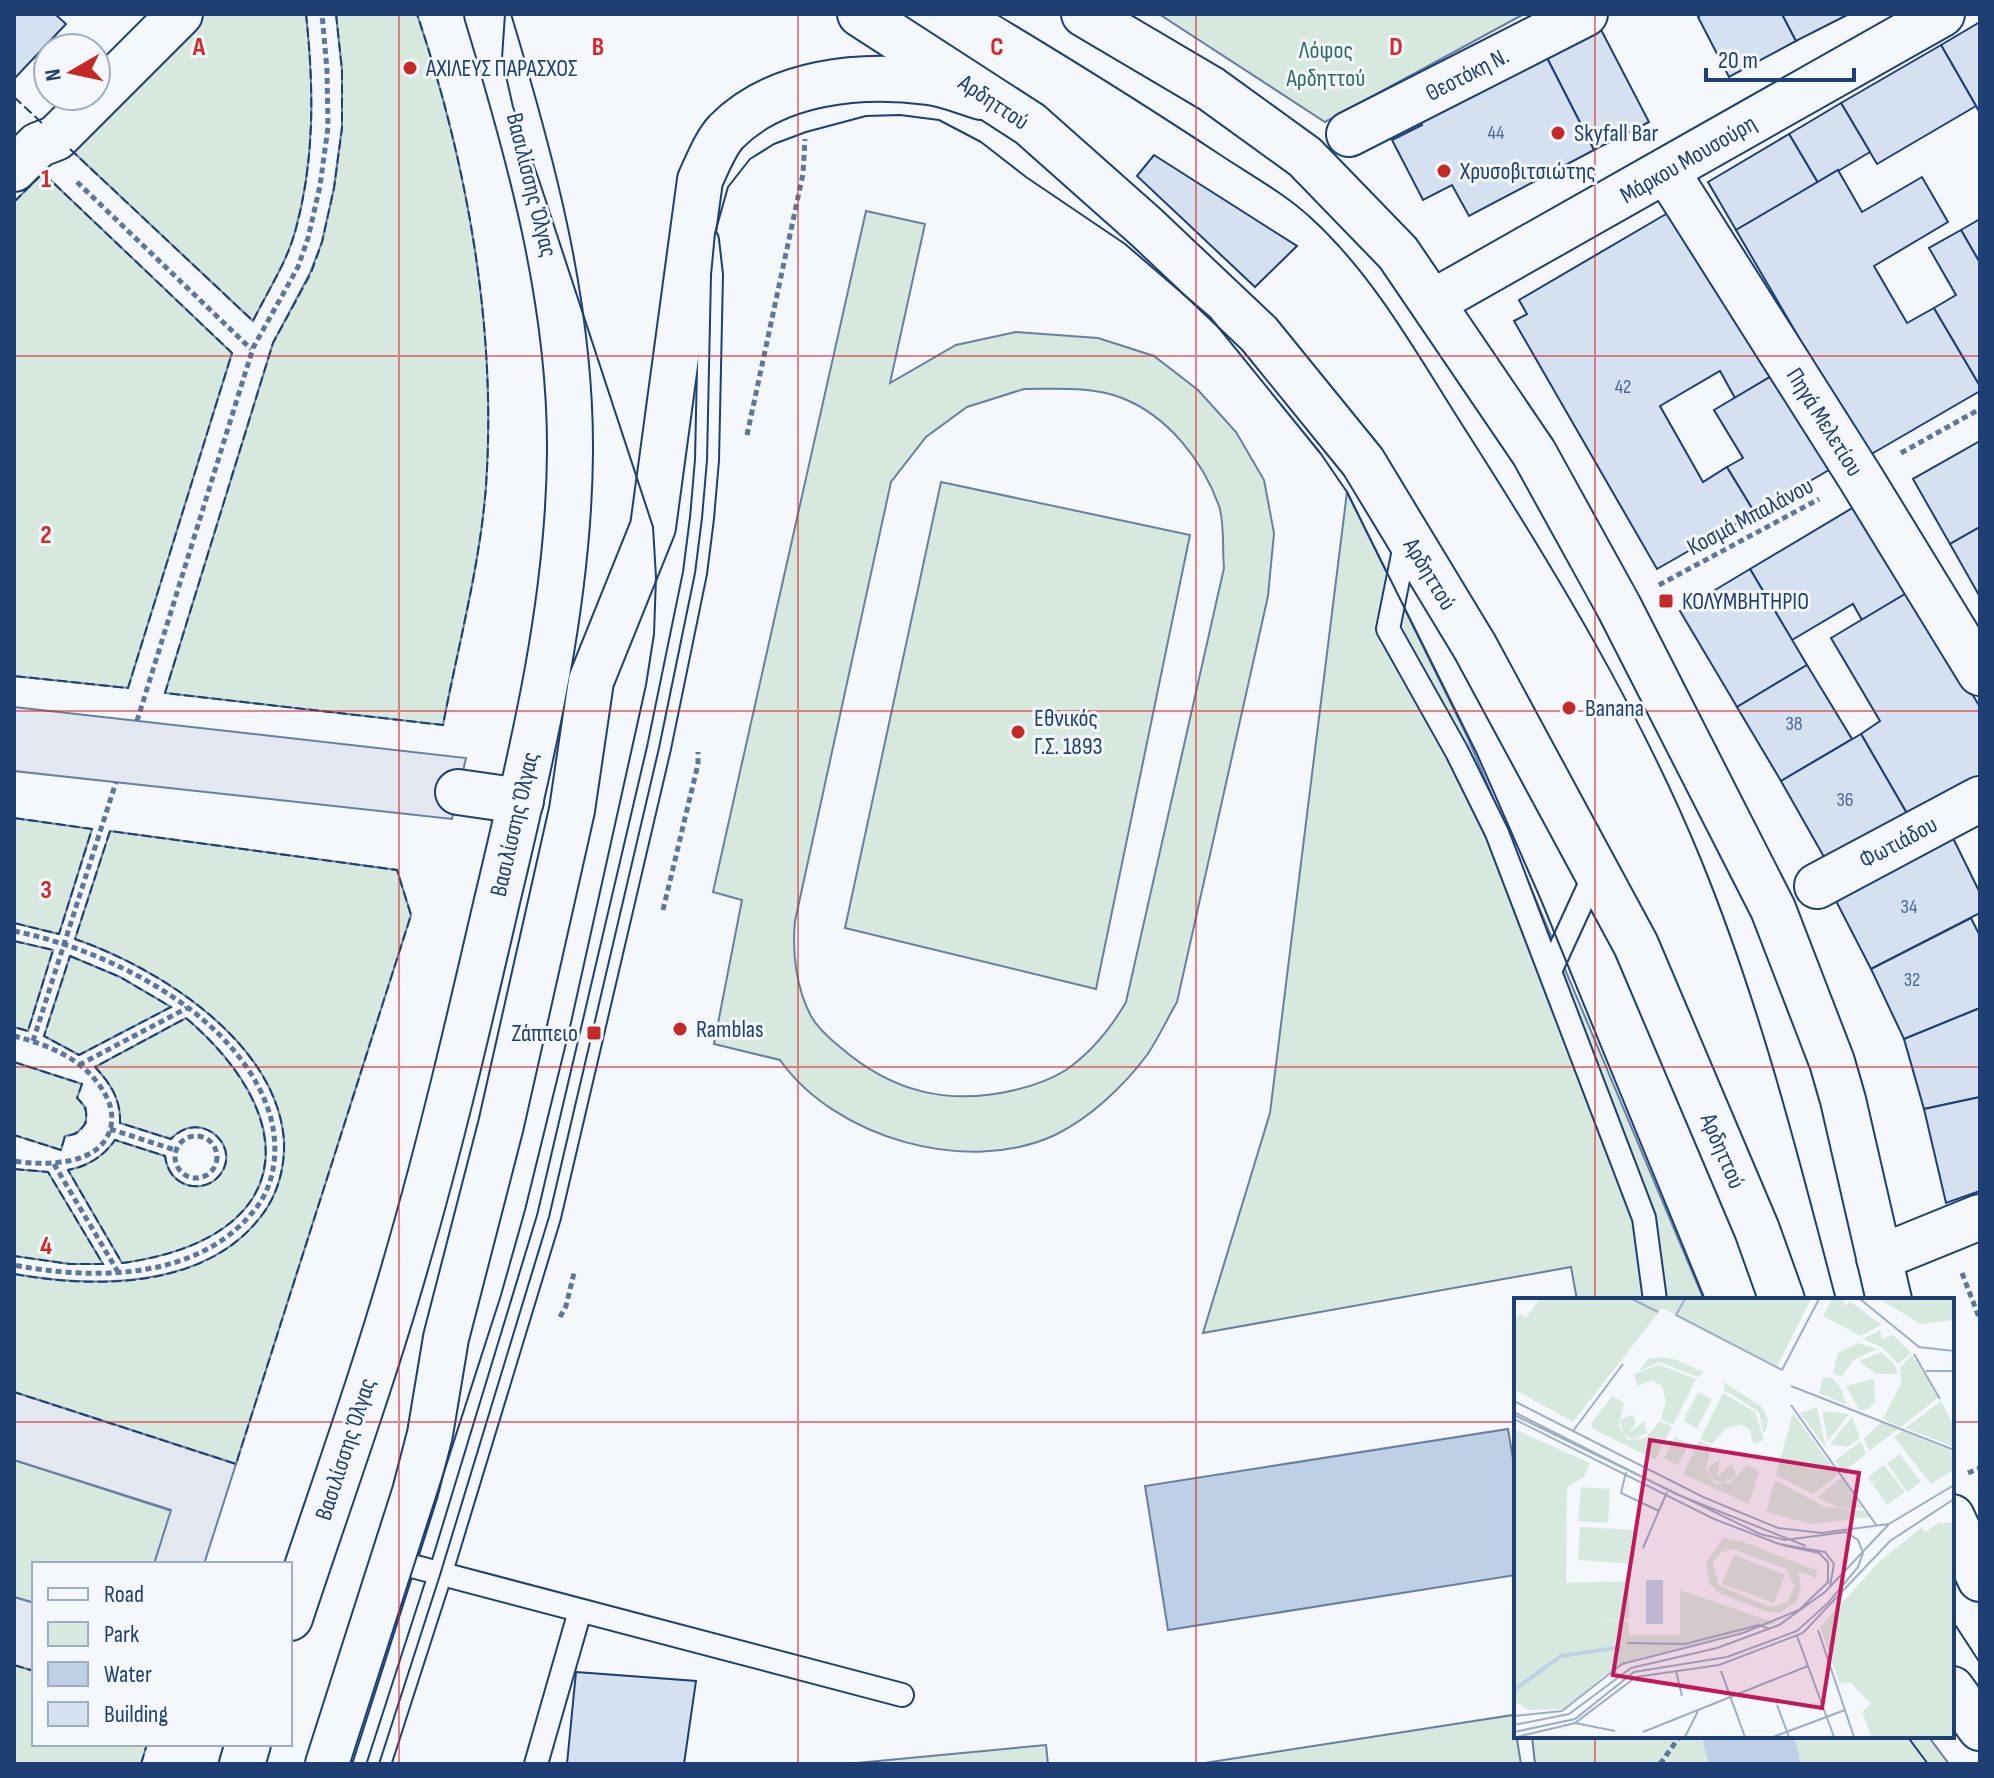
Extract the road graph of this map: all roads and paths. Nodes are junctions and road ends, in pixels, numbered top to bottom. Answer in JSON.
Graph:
{"nodes":[{"id":1,"x":180,"y":14,"type":"edge"},
{"id":2,"x":322,"y":14,"type":"edge"},
{"id":3,"x":487,"y":14,"type":"edge"},
{"id":4,"x":860,"y":14,"type":"edge"},
{"id":5,"x":1084,"y":14,"type":"edge"},
{"id":6,"x":1585,"y":14,"type":"edge"},
{"id":7,"x":1942,"y":14,"type":"edge"},
{"id":8,"x":991,"y":100,"type":"junction"},
{"id":9,"x":1349,"y":134,"type":"dead end"},
{"id":10,"x":26,"y":157,"type":"edge"},
{"id":11,"x":1667,"y":172,"type":"junction"},
{"id":12,"x":700,"y":180,"type":"junction"},
{"id":13,"x":1433,"y":302,"type":"junction"},
{"id":14,"x":252,"y":350,"type":"junction"},
{"id":15,"x":1980,"y":409,"type":"edge"},
{"id":16,"x":1860,"y":477,"type":"junction"},
{"id":17,"x":1406,"y":535,"type":"junction"},
{"id":18,"x":1619,"y":607,"type":"junction"},
{"id":19,"x":1980,"y":673,"type":"edge"},
{"id":20,"x":137,"y":721,"type":"dead end"},
{"id":21,"x":116,"y":782,"type":"dead end"},
{"id":22,"x":458,"y":792,"type":"dead end"},
{"id":23,"x":1980,"y":799,"type":"edge"},
{"id":24,"x":521,"y":801,"type":"junction"},
{"id":25,"x":1596,"y":871,"type":"junction"},
{"id":26,"x":1817,"y":886,"type":"dead end"},
{"id":27,"x":14,"y":931,"type":"edge"},
{"id":28,"x":65,"y":945,"type":"junction"},
{"id":29,"x":1551,"y":969,"type":"junction"},
{"id":30,"x":187,"y":1008,"type":"junction"},
{"id":31,"x":14,"y":1036,"type":"edge"},
{"id":32,"x":33,"y":1041,"type":"junction"},
{"id":33,"x":79,"y":1065,"type":"junction"},
{"id":34,"x":110,"y":1129,"type":"junction"},
{"id":35,"x":175,"y":1150,"type":"junction"},
{"id":36,"x":14,"y":1161,"type":"edge"},
{"id":37,"x":54,"y":1163,"type":"junction"},
{"id":38,"x":1980,"y":1217,"type":"edge"},
{"id":39,"x":1879,"y":1258,"type":"junction"},
{"id":40,"x":14,"y":1265,"type":"edge"},
{"id":41,"x":1960,"y":1268,"type":"dead end"},
{"id":42,"x":118,"y":1272,"type":"junction"},
{"id":43,"x":1655,"y":1298,"type":"edge"},
{"id":44,"x":1781,"y":1298,"type":"edge"},
{"id":45,"x":1889,"y":1298,"type":"edge"},
{"id":46,"x":1980,"y":1320,"type":"edge"},
{"id":47,"x":1954,"y":1521,"type":"edge"},
{"id":48,"x":393,"y":1561,"type":"junction"},
{"id":49,"x":440,"y":1575,"type":"junction"},
{"id":50,"x":1980,"y":1579,"type":"edge"},
{"id":51,"x":580,"y":1611,"type":"junction"},
{"id":52,"x":292,"y":1612,"type":"edge"},
{"id":53,"x":1954,"y":1692,"type":"edge"},
{"id":54,"x":902,"y":1695,"type":"dead end"},
{"id":55,"x":1980,"y":1728,"type":"edge"},
{"id":56,"x":1679,"y":1738,"type":"edge"},
{"id":57,"x":328,"y":1764,"type":"edge"},
{"id":58,"x":379,"y":1764,"type":"edge"},
{"id":59,"x":536,"y":1764,"type":"edge"},
{"id":60,"x":1660,"y":1764,"type":"edge"}],
"edges":[{"from":1,"to":10,"type":"street"},
{"from":2,"to":14,"type":"path"},
{"from":3,"to":24,"type":"street","name":"Βασιλίσσης Όλγας"},
{"from":4,"to":8,"type":"street","name":"Αρδηττού"},
{"from":5,"to":13,"type":"street"},
{"from":6,"to":9,"type":"street","name":"Θεοτόκη Ν."},
{"from":7,"to":11,"type":"street","name":"Μάρκου Μουσούρη"},
{"from":8,"to":12,"type":"street","name":"Βασιλίσσης Όλγας"},
{"from":8,"to":17,"type":"street","name":"Αρδηττού"},
{"from":10,"to":14,"type":"path"},
{"from":11,"to":13,"type":"street","name":"Μάρκου Μουσούρη"},
{"from":11,"to":16,"type":"street","name":"Πηγά Μελετίου"},
{"from":12,"to":48,"type":"street","name":"Βασιλίσσης Όλγας"},
{"from":12,"to":49,"type":"lane"},
{"from":13,"to":18,"type":"street"},
{"from":14,"to":20,"type":"path"},
{"from":15,"to":16,"type":"path","name":"Κοσμά Μπαλάνου"},
{"from":16,"to":18,"type":"path","name":"Κοσμά Μπαλάνου"},
{"from":16,"to":19,"type":"street","name":"Πηγά Μελετίου"},
{"from":17,"to":25,"type":"street","name":"Αρδηττού"},
{"from":17,"to":29,"type":"lane"},
{"from":18,"to":39,"type":"street"},
{"from":21,"to":28,"type":"path"},
{"from":22,"to":24,"type":"street"},
{"from":23,"to":26,"type":"street","name":"Φωτιάδου"},
{"from":24,"to":52,"type":"street","name":"Βασιλίσσης Όλγας"},
{"from":25,"to":29,"type":"lane"},
{"from":25,"to":44,"type":"street","name":"Αρδηττού"},
{"from":27,"to":28,"type":"path"},
{"from":28,"to":30,"type":"path"},
{"from":28,"to":32,"type":"path"},
{"from":29,"to":43,"type":"lane"},
{"from":30,"to":33,"type":"path"},
{"from":30,"to":42,"type":"path"},
{"from":31,"to":32,"type":"path"},
{"from":32,"to":33,"type":"path"},
{"from":33,"to":34,"type":"path"},
{"from":34,"to":35,"type":"path"},
{"from":34,"to":37,"type":"path"},
{"from":35,"to":35,"type":"path"},
{"from":36,"to":37,"type":"path"},
{"from":37,"to":42,"type":"path"},
{"from":38,"to":39,"type":"street"},
{"from":39,"to":45,"type":"street"},
{"from":40,"to":42,"type":"path"},
{"from":41,"to":46,"type":"path"},
{"from":47,"to":50,"type":"street"},
{"from":48,"to":49,"type":"lane"},
{"from":48,"to":57,"type":"street","name":"Βασιλίσσης Όλγας"},
{"from":49,"to":51,"type":"lane"},
{"from":49,"to":58,"type":"lane"},
{"from":51,"to":54,"type":"lane"},
{"from":51,"to":59,"type":"lane"},
{"from":53,"to":55,"type":"street"},
{"from":56,"to":60,"type":"path"}]}
